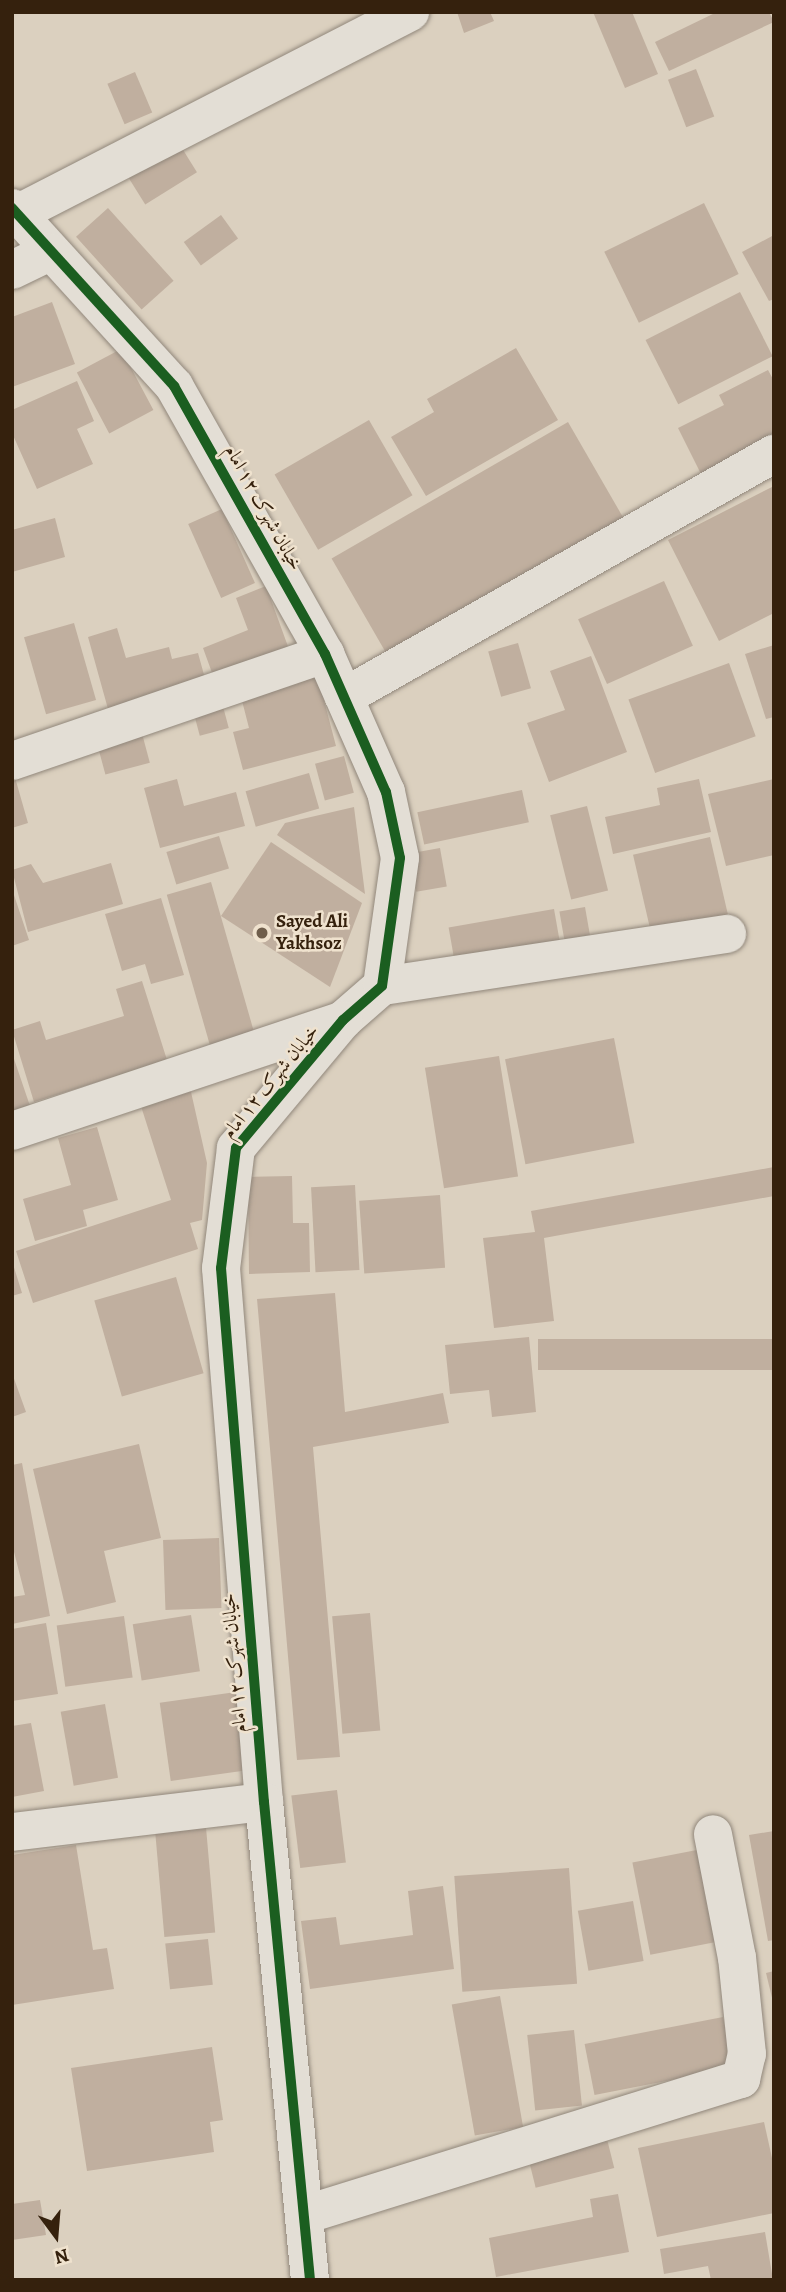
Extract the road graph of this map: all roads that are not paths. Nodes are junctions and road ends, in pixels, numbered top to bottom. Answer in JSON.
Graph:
{"nodes":[{"id":1,"x":410,"y":12,"type":"edge"},
{"id":2,"x":15,"y":211,"type":"edge"},
{"id":3,"x":49,"y":252,"type":"junction"},
{"id":4,"x":12,"y":270,"type":"edge"},
{"id":5,"x":774,"y":454,"type":"edge"},
{"id":6,"x":325,"y":654,"type":"junction"},
{"id":7,"x":344,"y":697,"type":"junction"},
{"id":8,"x":12,"y":761,"type":"edge"},
{"id":9,"x":727,"y":934,"type":"dead end"},
{"id":10,"x":382,"y":986,"type":"junction"},
{"id":11,"x":343,"y":1020,"type":"junction"},
{"id":12,"x":12,"y":1131,"type":"edge"},
{"id":13,"x":264,"y":1802,"type":"junction"},
{"id":14,"x":12,"y":1832,"type":"edge"},
{"id":15,"x":713,"y":1834,"type":"dead end"},
{"id":16,"x":304,"y":2215,"type":"junction"},
{"id":17,"x":310,"y":2280,"type":"edge"}],
"edges":[{"from":1,"to":2,"type":"street"},
{"from":2,"to":3,"type":"street","name":"خیابان شهرک ۱۲ امام"},
{"from":3,"to":4,"type":"street"},
{"from":3,"to":6,"type":"street","name":"خیابان شهرک ۱۲ امام"},
{"from":5,"to":7,"type":"street"},
{"from":6,"to":7,"type":"street","name":"خیابان شهرک ۱۲ امام"},
{"from":6,"to":8,"type":"street"},
{"from":7,"to":10,"type":"street","name":"خیابان شهرک ۱۲ امام"},
{"from":9,"to":10,"type":"street"},
{"from":10,"to":11,"type":"street","name":"خیابان شهرک ۱۲ امام"},
{"from":11,"to":12,"type":"street"},
{"from":11,"to":13,"type":"street","name":"خیابان شهرک ۱۲ امام"},
{"from":13,"to":14,"type":"street"},
{"from":13,"to":16,"type":"street","name":"خیابان شهرک ۱۲ امام"},
{"from":15,"to":16,"type":"street"},
{"from":16,"to":17,"type":"street","name":"خیابان شهرک ۱۲ امام"}]}
